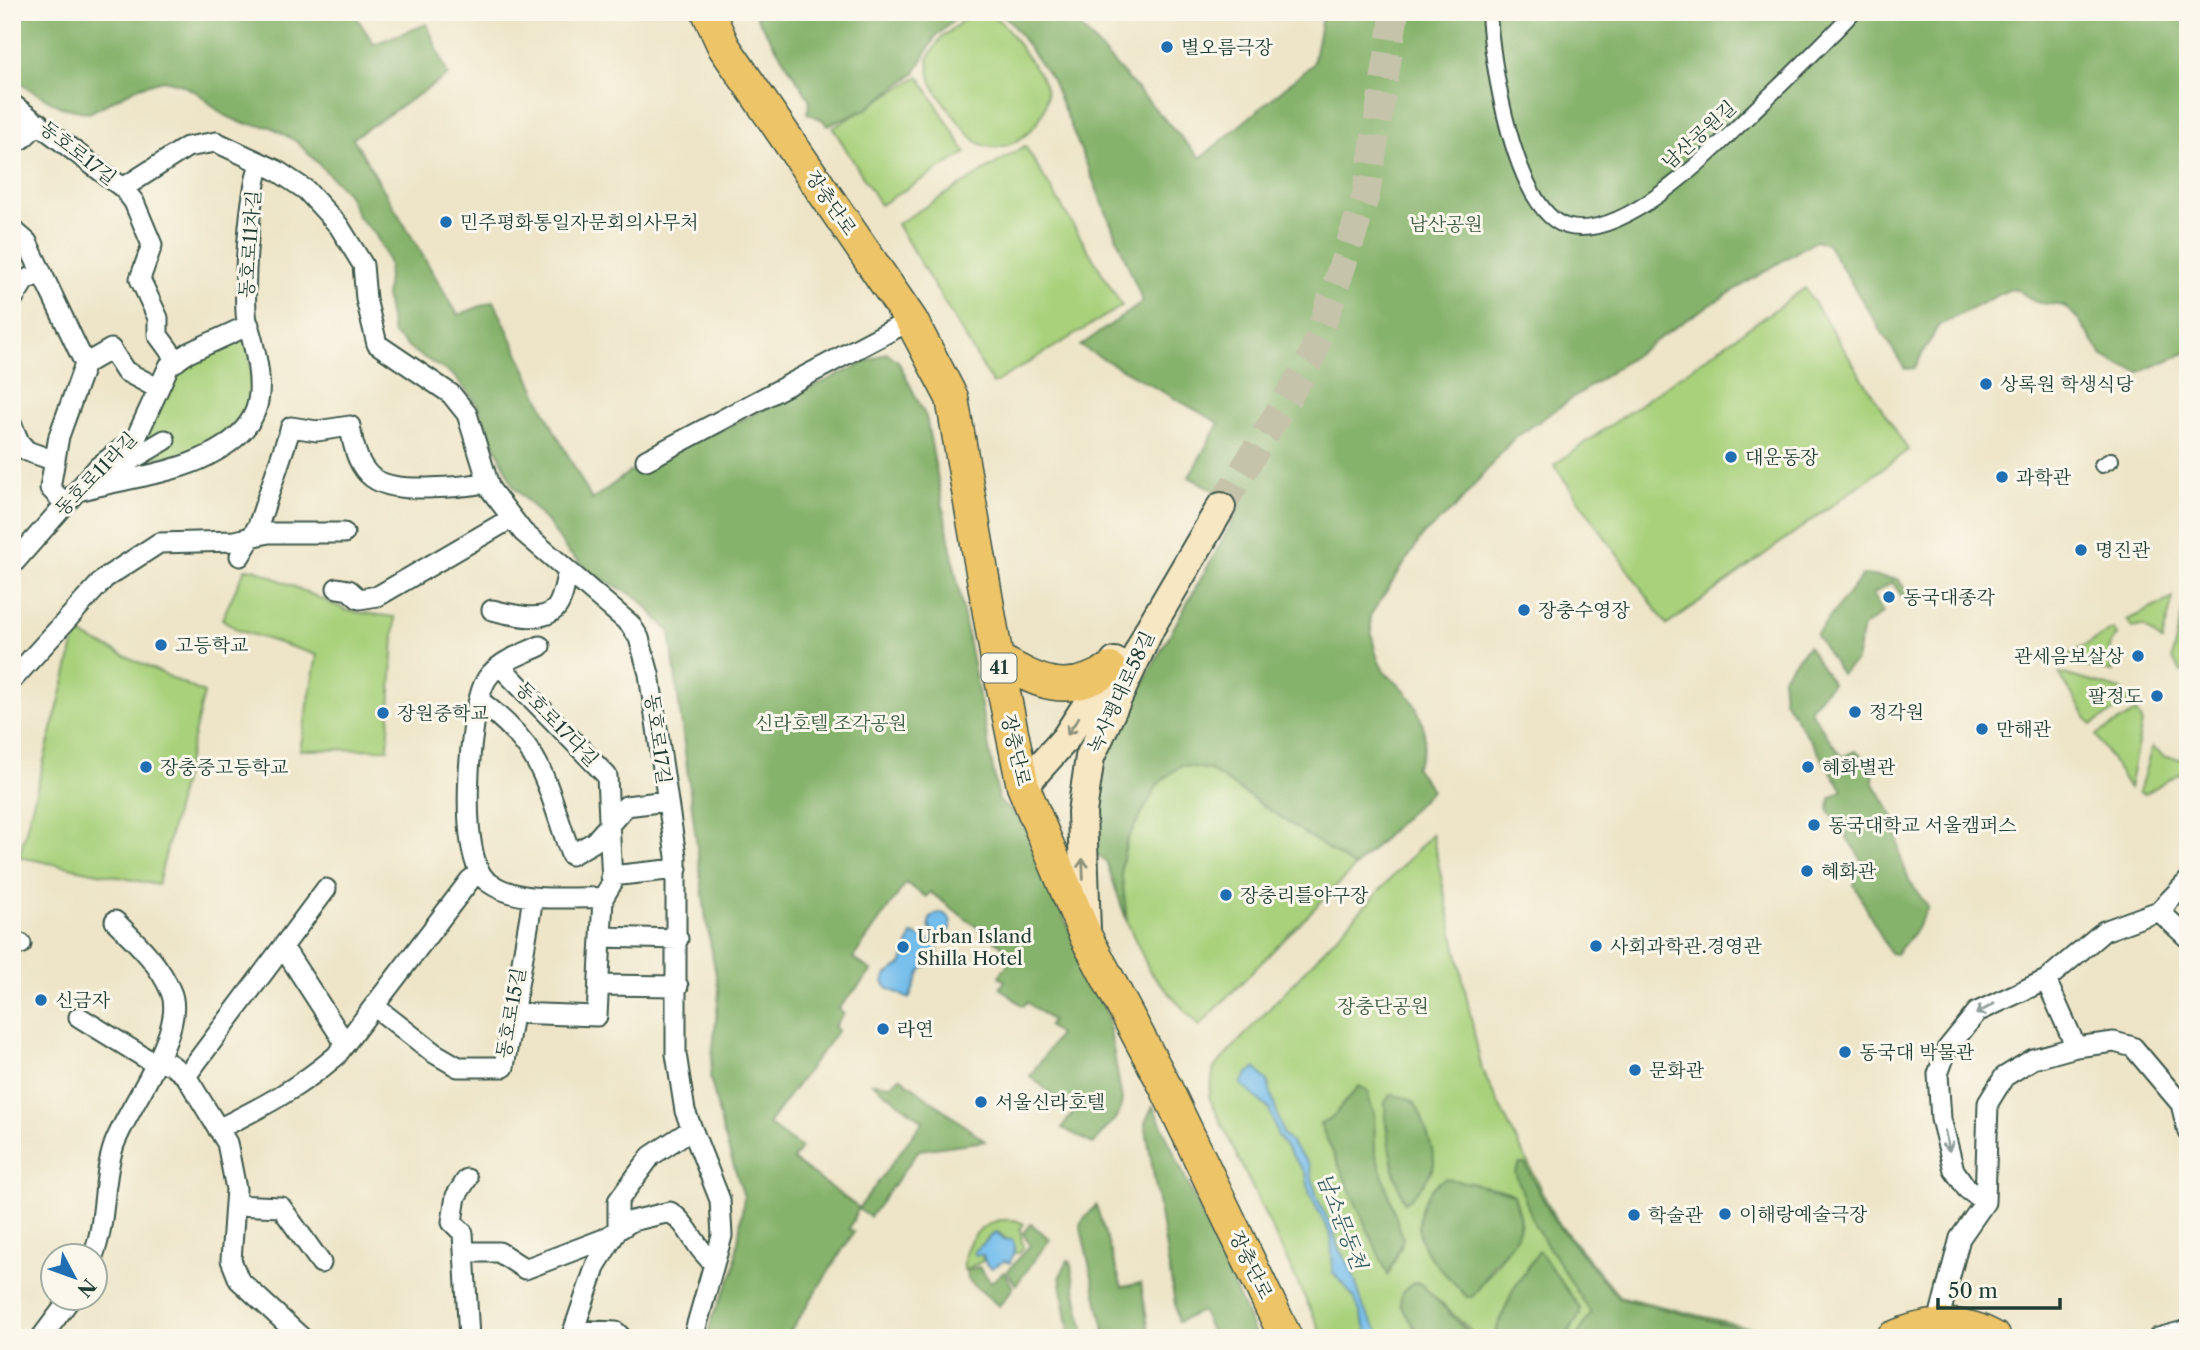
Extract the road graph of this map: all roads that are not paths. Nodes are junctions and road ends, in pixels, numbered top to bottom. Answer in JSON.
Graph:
{"nodes":[{"id":1,"x":708,"y":12,"type":"edge"},
{"id":2,"x":1489,"y":12,"type":"edge"},
{"id":3,"x":1853,"y":12,"type":"edge"},
{"id":4,"x":12,"y":104,"type":"edge"},
{"id":5,"x":39,"y":123,"type":"junction"},
{"id":6,"x":12,"y":139,"type":"edge"},
{"id":7,"x":260,"y":163,"type":"junction"},
{"id":8,"x":123,"y":188,"type":"junction"},
{"id":9,"x":12,"y":229,"type":"edge"},
{"id":10,"x":40,"y":274,"type":"junction"},
{"id":11,"x":12,"y":300,"type":"edge"},
{"id":12,"x":911,"y":320,"type":"junction"},
{"id":13,"x":249,"y":325,"type":"junction"},
{"id":14,"x":177,"y":361,"type":"junction"},
{"id":15,"x":85,"y":364,"type":"junction"},
{"id":16,"x":157,"y":388,"type":"junction"},
{"id":17,"x":12,"y":425,"type":"edge"},
{"id":18,"x":166,"y":440,"type":"dead end"},
{"id":19,"x":646,"y":460,"type":"dead end"},
{"id":20,"x":55,"y":461,"type":"junction"},
{"id":21,"x":488,"y":482,"type":"junction"},
{"id":22,"x":100,"y":484,"type":"junction"},
{"id":23,"x":72,"y":498,"type":"junction"},
{"id":24,"x":512,"y":518,"type":"junction"},
{"id":25,"x":344,"y":533,"type":"dead end"},
{"id":26,"x":252,"y":537,"type":"junction"},
{"id":27,"x":240,"y":556,"type":"dead end"},
{"id":28,"x":12,"y":565,"type":"edge"},
{"id":29,"x":568,"y":571,"type":"junction"},
{"id":30,"x":337,"y":588,"type":"dead end"},
{"id":31,"x":492,"y":610,"type":"dead end"},
{"id":32,"x":540,"y":646,"type":"dead end"},
{"id":33,"x":997,"y":659,"type":"junction"},
{"id":34,"x":500,"y":666,"type":"junction"},
{"id":35,"x":1110,"y":669,"type":"junction"},
{"id":36,"x":12,"y":680,"type":"edge"},
{"id":37,"x":480,"y":701,"type":"junction"},
{"id":38,"x":1023,"y":786,"type":"junction"},
{"id":39,"x":667,"y":801,"type":"junction"},
{"id":40,"x":608,"y":827,"type":"junction"},
{"id":41,"x":677,"y":869,"type":"junction"},
{"id":42,"x":479,"y":873,"type":"junction"},
{"id":43,"x":611,"y":876,"type":"junction"},
{"id":44,"x":2188,"y":881,"type":"edge"},
{"id":45,"x":326,"y":889,"type":"dead end"},
{"id":46,"x":533,"y":898,"type":"junction"},
{"id":47,"x":603,"y":898,"type":"junction"},
{"id":48,"x":2159,"y":911,"type":"junction"},
{"id":49,"x":115,"y":921,"type":"dead end"},
{"id":50,"x":602,"y":937,"type":"junction"},
{"id":51,"x":1086,"y":937,"type":"junction"},
{"id":52,"x":2188,"y":938,"type":"edge"},
{"id":53,"x":678,"y":939,"type":"junction"},
{"id":54,"x":283,"y":947,"type":"junction"},
{"id":55,"x":2046,"y":980,"type":"junction"},
{"id":56,"x":599,"y":985,"type":"junction"},
{"id":57,"x":678,"y":986,"type":"junction"},
{"id":58,"x":374,"y":1006,"type":"junction"},
{"id":59,"x":513,"y":1013,"type":"junction"},
{"id":60,"x":79,"y":1017,"type":"dead end"},
{"id":61,"x":345,"y":1043,"type":"junction"},
{"id":62,"x":2076,"y":1047,"type":"junction"},
{"id":63,"x":158,"y":1060,"type":"junction"},
{"id":64,"x":186,"y":1076,"type":"junction"},
{"id":65,"x":218,"y":1129,"type":"junction"},
{"id":66,"x":692,"y":1129,"type":"junction"},
{"id":67,"x":2188,"y":1132,"type":"edge"},
{"id":68,"x":467,"y":1179,"type":"dead end"},
{"id":69,"x":1985,"y":1202,"type":"junction"},
{"id":70,"x":235,"y":1205,"type":"junction"},
{"id":71,"x":618,"y":1229,"type":"junction"},
{"id":72,"x":95,"y":1242,"type":"edge"},
{"id":73,"x":464,"y":1252,"type":"junction"},
{"id":74,"x":714,"y":1262,"type":"junction"},
{"id":75,"x":321,"y":1263,"type":"dead end"},
{"id":76,"x":60,"y":1312,"type":"edge"},
{"id":77,"x":1938,"y":1322,"type":"junction"},
{"id":78,"x":2188,"y":1329,"type":"edge"},
{"id":79,"x":573,"y":1334,"type":"edge"},
{"id":80,"x":41,"y":1338,"type":"edge"},
{"id":81,"x":302,"y":1338,"type":"edge"},
{"id":82,"x":469,"y":1338,"type":"edge"},
{"id":83,"x":622,"y":1338,"type":"edge"},
{"id":84,"x":693,"y":1338,"type":"edge"},
{"id":85,"x":1286,"y":1338,"type":"edge"},
{"id":86,"x":1892,"y":1338,"type":"edge"},
{"id":87,"x":1995,"y":1338,"type":"edge"},
{"id":88,"x":2158,"y":1338,"type":"edge"}],
"edges":[{"from":1,"to":12,"type":"main road","name":"장충단로","number":"41"},
{"from":2,"to":3,"type":"street","name":"남산공원길"},
{"from":4,"to":5,"type":"street","name":"동호로17길"},
{"from":5,"to":6,"type":"street"},
{"from":5,"to":8,"type":"street","name":"동호로17길"},
{"from":7,"to":8,"type":"street","name":"동호로17길"},
{"from":7,"to":13,"type":"street","name":"동호로11차길"},
{"from":7,"to":21,"type":"street","name":"동호로17길"},
{"from":8,"to":14,"type":"street"},
{"from":9,"to":10,"type":"street"},
{"from":10,"to":11,"type":"street"},
{"from":10,"to":15,"type":"street"},
{"from":12,"to":19,"type":"street"},
{"from":12,"to":33,"type":"main road","name":"장충단로","number":"41"},
{"from":13,"to":14,"type":"street","name":"동호로11차길"},
{"from":13,"to":22,"type":"street","name":"동호로11차길"},
{"from":14,"to":16,"type":"street","name":"동호로11라길"},
{"from":15,"to":16,"type":"street"},
{"from":15,"to":20,"type":"street"},
{"from":16,"to":23,"type":"street","name":"동호로11라길"},
{"from":17,"to":20,"type":"street"},
{"from":18,"to":22,"type":"street"},
{"from":20,"to":23,"type":"street"},
{"from":21,"to":24,"type":"street","name":"동호로17길"},
{"from":21,"to":26,"type":"street"},
{"from":22,"to":23,"type":"street","name":"동호로11차길"},
{"from":23,"to":28,"type":"street","name":"동호로11라길"},
{"from":24,"to":29,"type":"street","name":"동호로17길"},
{"from":24,"to":30,"type":"street"},
{"from":25,"to":26,"type":"street"},
{"from":26,"to":27,"type":"street"},
{"from":26,"to":36,"type":"street"},
{"from":29,"to":31,"type":"street"},
{"from":29,"to":39,"type":"street","name":"동호로17길"},
{"from":32,"to":34,"type":"street"},
{"from":33,"to":35,"type":"main road"},
{"from":33,"to":38,"type":"main road","name":"장충단로","number":"41"},
{"from":34,"to":37,"type":"street"},
{"from":34,"to":40,"type":"street","name":"동호로17다길"},
{"from":35,"to":38,"type":"main road","name":"녹사평대로58길","one_way":true},
{"from":51,"to":35,"type":"main road","name":"녹사평대로58길","one_way":true},
{"from":37,"to":40,"type":"street","name":"동호로17다길"},
{"from":37,"to":42,"type":"street"},
{"from":38,"to":51,"type":"main road","name":"장충단로","number":"41"},
{"from":39,"to":40,"type":"street","name":"동호로17다길"},
{"from":39,"to":41,"type":"street","name":"동호로17길"},
{"from":40,"to":43,"type":"street"},
{"from":41,"to":43,"type":"street"},
{"from":41,"to":53,"type":"street","name":"동호로17길"},
{"from":42,"to":46,"type":"street"},
{"from":42,"to":58,"type":"street"},
{"from":43,"to":47,"type":"street"},
{"from":44,"to":48,"type":"street"},
{"from":45,"to":54,"type":"street"},
{"from":46,"to":47,"type":"street"},
{"from":46,"to":59,"type":"street","name":"동호로15길"},
{"from":47,"to":50,"type":"street"},
{"from":48,"to":52,"type":"street"},
{"from":48,"to":55,"type":"street"},
{"from":49,"to":63,"type":"street"},
{"from":50,"to":53,"type":"street"},
{"from":50,"to":56,"type":"street"},
{"from":51,"to":85,"type":"main road","name":"장충단로","number":"41"},
{"from":53,"to":57,"type":"street","name":"동호로17길"},
{"from":54,"to":61,"type":"street"},
{"from":54,"to":64,"type":"street"},
{"from":55,"to":62,"type":"street"},
{"from":55,"to":69,"type":"street","one_way":true},
{"from":56,"to":57,"type":"street"},
{"from":56,"to":59,"type":"street"},
{"from":57,"to":66,"type":"street","name":"동호로17길"},
{"from":58,"to":59,"type":"street","name":"동호로15길"},
{"from":58,"to":61,"type":"street"},
{"from":60,"to":63,"type":"street"},
{"from":61,"to":65,"type":"street"},
{"from":62,"to":67,"type":"street"},
{"from":62,"to":69,"type":"street"},
{"from":63,"to":64,"type":"street"},
{"from":63,"to":72,"type":"street"},
{"from":64,"to":65,"type":"street"},
{"from":65,"to":70,"type":"street"},
{"from":66,"to":71,"type":"street"},
{"from":66,"to":74,"type":"street","name":"동호로17길"},
{"from":68,"to":73,"type":"street"},
{"from":69,"to":77,"type":"street"},
{"from":70,"to":75,"type":"street"},
{"from":70,"to":81,"type":"street"},
{"from":71,"to":73,"type":"street"},
{"from":71,"to":74,"type":"street"},
{"from":71,"to":79,"type":"street"},
{"from":73,"to":82,"type":"street"},
{"from":74,"to":84,"type":"street","name":"동호로17길"},
{"from":76,"to":80,"type":"street"},
{"from":77,"to":86,"type":"main road"},
{"from":77,"to":87,"type":"main road"},
{"from":78,"to":88,"type":"street"},
{"from":79,"to":83,"type":"street"}]}
